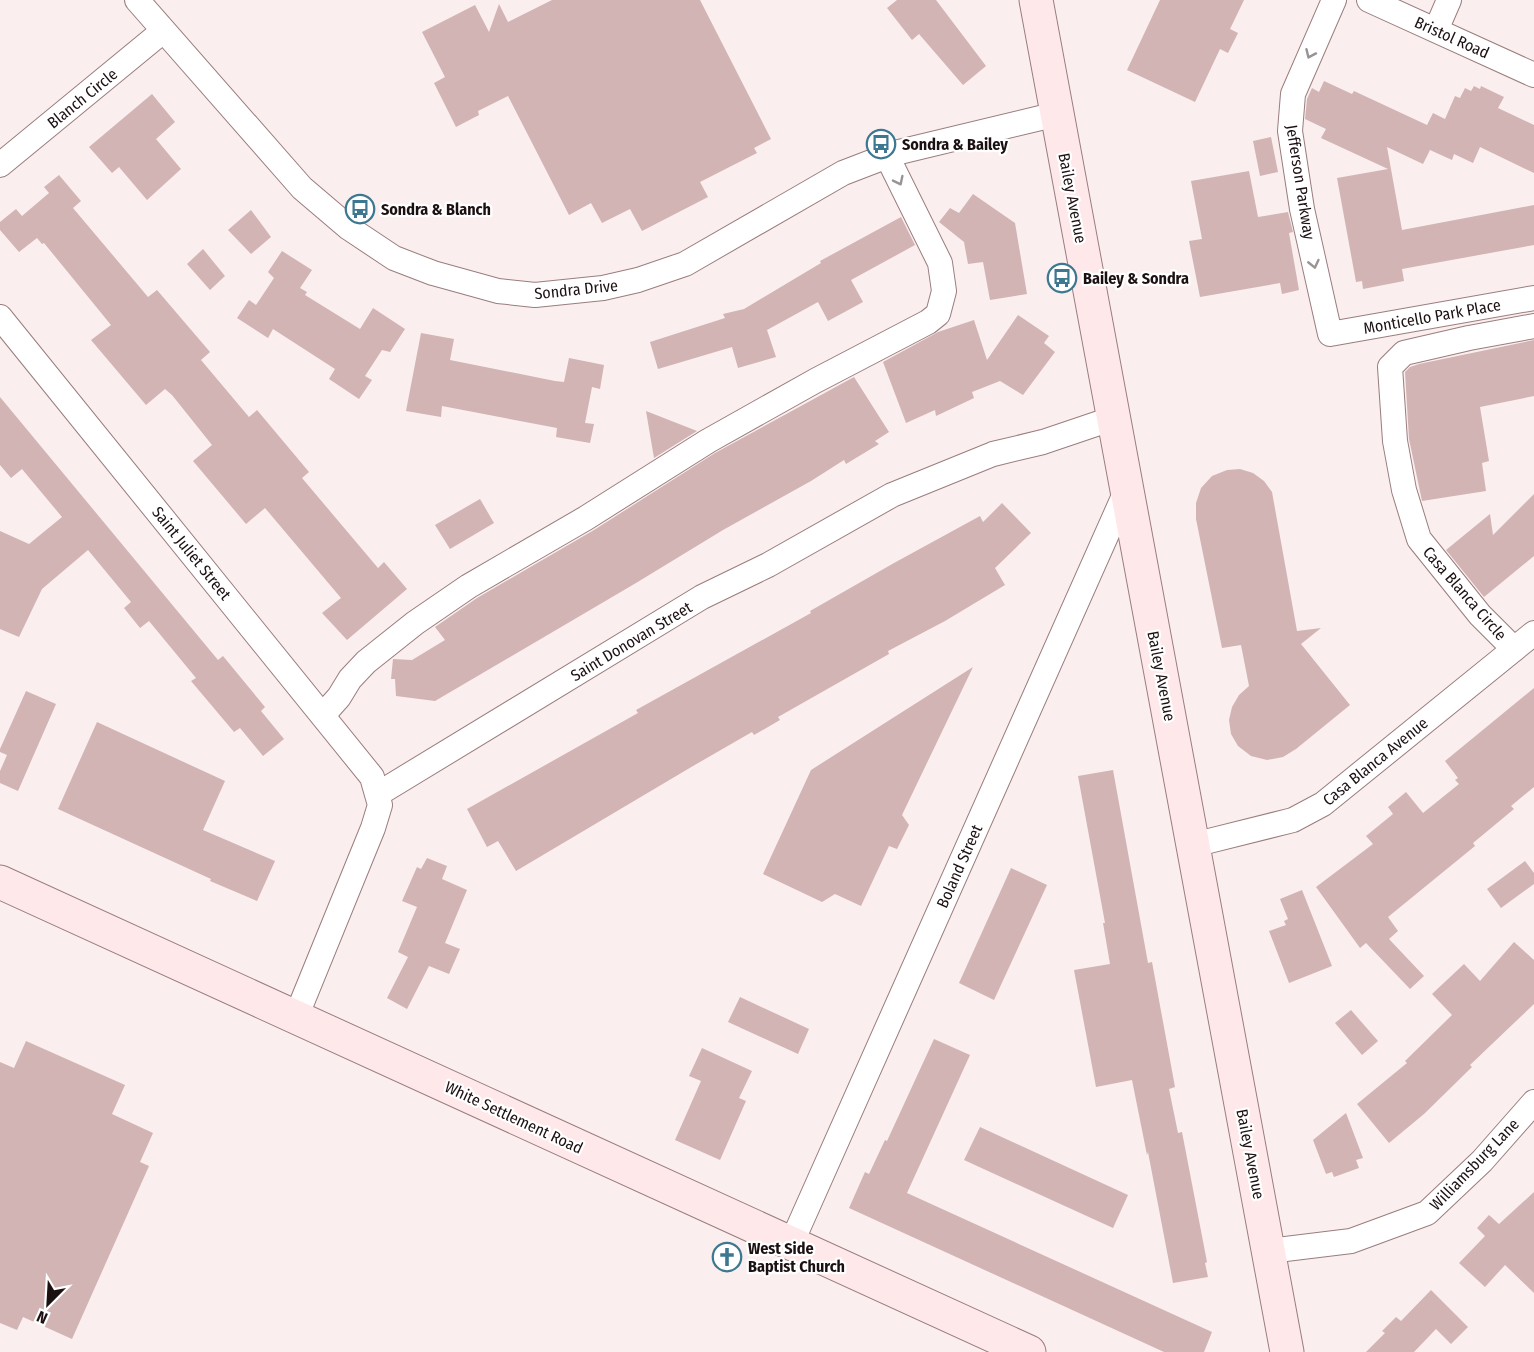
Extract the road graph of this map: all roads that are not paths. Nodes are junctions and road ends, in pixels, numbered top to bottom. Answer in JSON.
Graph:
{"nodes":[{"id":1,"x":137,"y":0,"type":"edge"},
{"id":2,"x":1036,"y":0,"type":"edge"},
{"id":3,"x":1334,"y":0,"type":"edge"},
{"id":4,"x":1369,"y":0,"type":"edge"},
{"id":5,"x":1449,"y":0,"type":"edge"},
{"id":6,"x":1436,"y":30,"type":"junction"},
{"id":7,"x":163,"y":31,"type":"junction"},
{"id":8,"x":1534,"y":75,"type":"edge"},
{"id":9,"x":1057,"y":114,"type":"junction"},
{"id":10,"x":887,"y":156,"type":"junction"},
{"id":11,"x":0,"y":165,"type":"edge"},
{"id":12,"x":1534,"y":298,"type":"edge"},
{"id":13,"x":0,"y":316,"type":"edge"},
{"id":14,"x":1534,"y":326,"type":"edge"},
{"id":15,"x":1330,"y":334,"type":"joint"},
{"id":16,"x":1114,"y":418,"type":"junction"},
{"id":17,"x":1127,"y":489,"type":"junction"},
{"id":18,"x":1534,"y":633,"type":"edge"},
{"id":19,"x":1514,"y":649,"type":"junction"},
{"id":20,"x":323,"y":716,"type":"junction"},
{"id":21,"x":378,"y":794,"type":"junction"},
{"id":22,"x":1193,"y":845,"type":"junction"},
{"id":23,"x":0,"y":882,"type":"edge"},
{"id":24,"x":296,"y":1017,"type":"junction"},
{"id":25,"x":1534,"y":1102,"type":"edge"},
{"id":26,"x":791,"y":1244,"type":"junction"},
{"id":27,"x":1269,"y":1251,"type":"junction"},
{"id":28,"x":1029,"y":1352,"type":"edge"},
{"id":29,"x":1287,"y":1352,"type":"edge"}],
"edges":[{"from":1,"to":7,"type":"street","name":"Sondra Drive"},
{"from":2,"to":9,"type":"street","name":"Bailey Avenue"},
{"from":3,"to":15,"type":"street","name":"Jefferson Parkway","one_way":true},
{"from":4,"to":6,"type":"street","name":"Bristol Road"},
{"from":5,"to":6,"type":"street"},
{"from":6,"to":8,"type":"street","name":"Bristol Road"},
{"from":7,"to":10,"type":"street","name":"Sondra Drive"},
{"from":7,"to":11,"type":"street","name":"Blanch Circle"},
{"from":9,"to":10,"type":"street","name":"Sondra Drive"},
{"from":9,"to":16,"type":"street","name":"Bailey Avenue"},
{"from":10,"to":20,"type":"street","one_way":true},
{"from":12,"to":15,"type":"street","name":"Monticello Park Place"},
{"from":13,"to":20,"type":"street","name":"Saint Juliet Street"},
{"from":14,"to":19,"type":"street","name":"Casa Blanca Circle"},
{"from":16,"to":17,"type":"street","name":"Bailey Avenue"},
{"from":16,"to":21,"type":"street","name":"Saint Donovan Street"},
{"from":17,"to":22,"type":"street","name":"Bailey Avenue"},
{"from":17,"to":26,"type":"street","name":"Boland Street"},
{"from":18,"to":19,"type":"street","name":"Casa Blanca Avenue"},
{"from":19,"to":22,"type":"street","name":"Casa Blanca Avenue"},
{"from":20,"to":21,"type":"street","name":"Saint Juliet Street"},
{"from":21,"to":24,"type":"street"},
{"from":22,"to":27,"type":"street","name":"Bailey Avenue"},
{"from":23,"to":24,"type":"street","name":"White Settlement Road"},
{"from":24,"to":26,"type":"street","name":"White Settlement Road"},
{"from":25,"to":27,"type":"street","name":"Williamsburg Lane"},
{"from":26,"to":28,"type":"street","name":"White Settlement Road"},
{"from":27,"to":29,"type":"street","name":"Bailey Avenue"}]}
